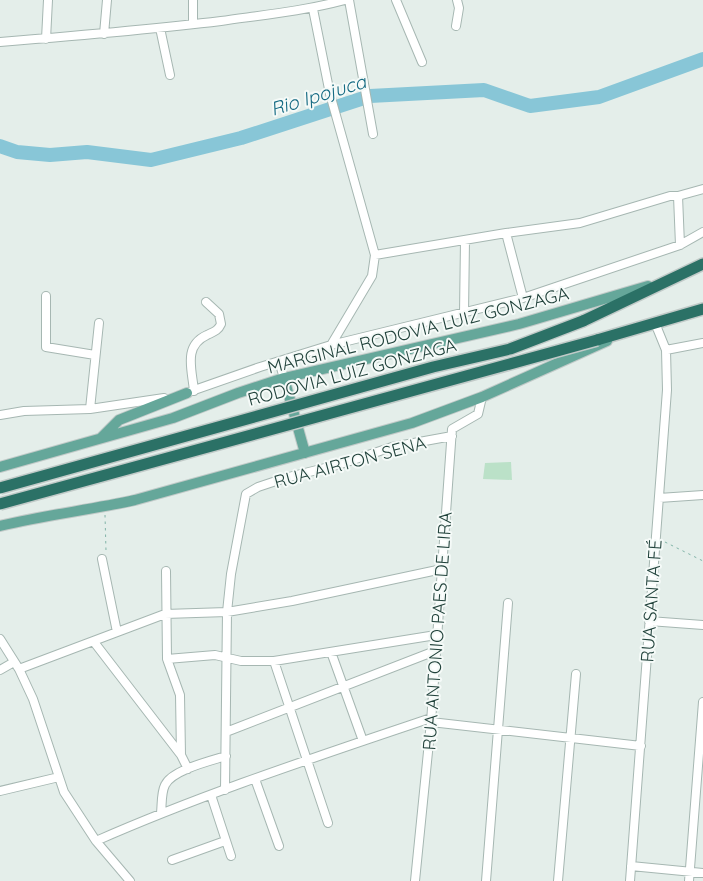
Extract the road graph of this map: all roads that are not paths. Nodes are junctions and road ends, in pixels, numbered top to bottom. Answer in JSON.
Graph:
{"nodes":[{"id":1,"x":48,"y":0,"type":"edge"},
{"id":2,"x":107,"y":0,"type":"edge"},
{"id":3,"x":193,"y":0,"type":"edge"},
{"id":4,"x":347,"y":0,"type":"edge"},
{"id":5,"x":396,"y":0,"type":"edge"},
{"id":6,"x":457,"y":0,"type":"edge"},
{"id":7,"x":313,"y":9,"type":"junction"},
{"id":8,"x":193,"y":24,"type":"junction"},
{"id":9,"x":456,"y":26,"type":"dead end"},
{"id":10,"x":160,"y":28,"type":"junction"},
{"id":11,"x":104,"y":34,"type":"junction"},
{"id":12,"x":46,"y":39,"type":"junction"},
{"id":13,"x":0,"y":42,"type":"edge"},
{"id":14,"x":422,"y":62,"type":"dead end"},
{"id":15,"x":170,"y":76,"type":"dead end"},
{"id":16,"x":373,"y":134,"type":"dead end"},
{"id":17,"x":703,"y":189,"type":"edge"},
{"id":18,"x":678,"y":196,"type":"junction"},
{"id":19,"x":506,"y":232,"type":"junction"},
{"id":20,"x":703,"y":232,"type":"edge"},
{"id":21,"x":465,"y":240,"type":"junction"},
{"id":22,"x":680,"y":245,"type":"junction"},
{"id":23,"x":375,"y":255,"type":"junction"},
{"id":24,"x":703,"y":264,"type":"edge"},
{"id":25,"x":673,"y":278,"type":"junction"},
{"id":26,"x":46,"y":296,"type":"dead end"},
{"id":27,"x":523,"y":298,"type":"junction"},
{"id":28,"x":206,"y":302,"type":"dead end"},
{"id":29,"x":703,"y":309,"type":"edge"},
{"id":30,"x":464,"y":314,"type":"junction"},
{"id":31,"x":99,"y":323,"type":"dead end"},
{"id":32,"x":655,"y":324,"type":"junction"},
{"id":33,"x":627,"y":332,"type":"junction"},
{"id":34,"x":703,"y":343,"type":"edge"},
{"id":35,"x":331,"y":345,"type":"junction"},
{"id":36,"x":666,"y":350,"type":"junction"},
{"id":37,"x":95,"y":355,"type":"junction"},
{"id":38,"x":279,"y":361,"type":"junction"},
{"id":39,"x":284,"y":378,"type":"junction"},
{"id":40,"x":191,"y":392,"type":"junction"},
{"id":41,"x":482,"y":397,"type":"junction"},
{"id":42,"x":90,"y":409,"type":"junction"},
{"id":43,"x":0,"y":415,"type":"edge"},
{"id":44,"x":452,"y":436,"type":"junction"},
{"id":45,"x":99,"y":439,"type":"junction"},
{"id":46,"x":305,"y":453,"type":"junction"},
{"id":47,"x":0,"y":467,"type":"edge"},
{"id":48,"x":0,"y":488,"type":"edge"},
{"id":49,"x":703,"y":495,"type":"edge"},
{"id":50,"x":659,"y":498,"type":"junction"},
{"id":51,"x":0,"y":504,"type":"edge"},
{"id":52,"x":0,"y":526,"type":"edge"},
{"id":53,"x":102,"y":559,"type":"road end"},
{"id":54,"x":442,"y":569,"type":"junction"},
{"id":55,"x":166,"y":571,"type":"dead end"},
{"id":56,"x":508,"y":603,"type":"dead end"},
{"id":57,"x":226,"y":612,"type":"junction"},
{"id":58,"x":165,"y":614,"type":"junction"},
{"id":59,"x":649,"y":621,"type":"junction"},
{"id":60,"x":703,"y":624,"type":"edge"},
{"id":61,"x":117,"y":632,"type":"junction"},
{"id":62,"x":436,"y":635,"type":"junction"},
{"id":63,"x":0,"y":639,"type":"edge"},
{"id":64,"x":94,"y":642,"type":"junction"},
{"id":65,"x":435,"y":651,"type":"junction"},
{"id":66,"x":331,"y":652,"type":"junction"},
{"id":67,"x":226,"y":656,"type":"junction"},
{"id":68,"x":167,"y":658,"type":"junction"},
{"id":69,"x":274,"y":661,"type":"junction"},
{"id":70,"x":16,"y":666,"type":"junction"},
{"id":71,"x":0,"y":670,"type":"edge"},
{"id":72,"x":576,"y":674,"type":"dead end"},
{"id":73,"x":344,"y":686,"type":"junction"},
{"id":74,"x":703,"y":702,"type":"edge"},
{"id":75,"x":290,"y":708,"type":"junction"},
{"id":76,"x":431,"y":720,"type":"junction"},
{"id":77,"x":497,"y":729,"type":"junction"},
{"id":78,"x":226,"y":732,"type":"junction"},
{"id":79,"x":569,"y":738,"type":"junction"},
{"id":80,"x":363,"y":741,"type":"junction"},
{"id":81,"x":641,"y":746,"type":"junction"},
{"id":82,"x":181,"y":756,"type":"junction"},
{"id":83,"x":226,"y":756,"type":"junction"},
{"id":84,"x":308,"y":760,"type":"junction"},
{"id":85,"x":188,"y":769,"type":"junction"},
{"id":86,"x":59,"y":777,"type":"junction"},
{"id":87,"x":255,"y":779,"type":"junction"},
{"id":88,"x":225,"y":790,"type":"junction"},
{"id":89,"x":0,"y":791,"type":"edge"},
{"id":90,"x":211,"y":795,"type":"junction"},
{"id":91,"x":161,"y":813,"type":"junction"},
{"id":92,"x":328,"y":823,"type":"dead end"},
{"id":93,"x":96,"y":841,"type":"junction"},
{"id":94,"x":225,"y":841,"type":"junction"},
{"id":95,"x":279,"y":846,"type":"dead end"},
{"id":96,"x":231,"y":856,"type":"dead end"},
{"id":97,"x":172,"y":860,"type":"dead end"},
{"id":98,"x":631,"y":866,"type":"junction"},
{"id":99,"x":690,"y":872,"type":"junction"},
{"id":100,"x":703,"y":873,"type":"edge"},
{"id":101,"x":130,"y":881,"type":"edge"},
{"id":102,"x":415,"y":881,"type":"edge"},
{"id":103,"x":486,"y":881,"type":"edge"},
{"id":104,"x":558,"y":881,"type":"edge"},
{"id":105,"x":630,"y":881,"type":"edge"},
{"id":106,"x":689,"y":881,"type":"edge"}],
"edges":[{"from":1,"to":12,"type":"street"},
{"from":2,"to":11,"type":"street"},
{"from":3,"to":8,"type":"street"},
{"from":4,"to":7,"type":"street"},
{"from":4,"to":16,"type":"street"},
{"from":5,"to":14,"type":"street"},
{"from":6,"to":9,"type":"street"},
{"from":7,"to":8,"type":"street"},
{"from":7,"to":23,"type":"street"},
{"from":8,"to":10,"type":"street"},
{"from":10,"to":11,"type":"street"},
{"from":10,"to":15,"type":"street"},
{"from":11,"to":12,"type":"street"},
{"from":12,"to":13,"type":"street"},
{"from":17,"to":18,"type":"street"},
{"from":18,"to":19,"type":"street"},
{"from":18,"to":22,"type":"street"},
{"from":19,"to":21,"type":"street"},
{"from":19,"to":27,"type":"street"},
{"from":20,"to":22,"type":"street"},
{"from":21,"to":23,"type":"street"},
{"from":21,"to":30,"type":"street"},
{"from":22,"to":27,"type":"street"},
{"from":23,"to":35,"type":"street"},
{"from":24,"to":25,"type":"highway","name":"RODOVIA LUIZ GONZAGA"},
{"from":25,"to":39,"type":"main road","name":"MARGINAL RODOVIA LUIZ GONZAGA"},
{"from":25,"to":48,"type":"highway","name":"RODOVIA LUIZ GONZAGA","bridge":true},
{"from":26,"to":37,"type":"street"},
{"from":27,"to":30,"type":"street"},
{"from":28,"to":40,"type":"street"},
{"from":29,"to":32,"type":"highway","name":"RODOVIA LUIZ GONZAGA"},
{"from":30,"to":35,"type":"street"},
{"from":31,"to":37,"type":"street"},
{"from":32,"to":33,"type":"highway","name":"RODOVIA LUIZ GONZAGA"},
{"from":32,"to":36,"type":"street","name":"RUA SANTA FÉ"},
{"from":33,"to":41,"type":"main road"},
{"from":33,"to":51,"type":"highway","name":"RODOVIA LUIZ GONZAGA","bridge":true},
{"from":34,"to":36,"type":"street"},
{"from":35,"to":38,"type":"street"},
{"from":36,"to":50,"type":"street","name":"RUA SANTA FÉ"},
{"from":37,"to":42,"type":"street"},
{"from":38,"to":39,"type":"street"},
{"from":38,"to":40,"type":"street"},
{"from":39,"to":45,"type":"main road","name":"MARGINAL RODOVIA LUIZ GONZAGA"},
{"from":39,"to":46,"type":"main road"},
{"from":40,"to":42,"type":"street"},
{"from":40,"to":45,"type":"main road"},
{"from":41,"to":44,"type":"street"},
{"from":41,"to":46,"type":"main road"},
{"from":42,"to":43,"type":"street"},
{"from":44,"to":54,"type":"street","name":"RUA ANTONIO PAES DE LIRA"},
{"from":44,"to":57,"type":"street","name":"RUA AIRTON SENA"},
{"from":45,"to":47,"type":"main road","name":"MARGINAL RODOVIA LUIZ GONZAGA"},
{"from":46,"to":52,"type":"main road"},
{"from":49,"to":50,"type":"street"},
{"from":50,"to":59,"type":"street","name":"RUA SANTA FÉ"},
{"from":53,"to":61,"type":"street"},
{"from":54,"to":57,"type":"street"},
{"from":54,"to":62,"type":"street","name":"RUA ANTONIO PAES DE LIRA"},
{"from":55,"to":58,"type":"street"},
{"from":56,"to":77,"type":"street"},
{"from":57,"to":58,"type":"street"},
{"from":57,"to":67,"type":"street"},
{"from":58,"to":61,"type":"street"},
{"from":58,"to":68,"type":"street"},
{"from":59,"to":60,"type":"street"},
{"from":59,"to":81,"type":"street","name":"RUA SANTA FÉ"},
{"from":61,"to":64,"type":"street"},
{"from":62,"to":65,"type":"street","name":"RUA ANTONIO PAES DE LIRA"},
{"from":62,"to":66,"type":"street"},
{"from":63,"to":70,"type":"street"},
{"from":64,"to":70,"type":"street"},
{"from":64,"to":82,"type":"street"},
{"from":65,"to":73,"type":"street"},
{"from":65,"to":76,"type":"street","name":"RUA ANTONIO PAES DE LIRA"},
{"from":66,"to":69,"type":"street"},
{"from":66,"to":73,"type":"street"},
{"from":67,"to":68,"type":"street"},
{"from":67,"to":69,"type":"street"},
{"from":67,"to":78,"type":"street"},
{"from":68,"to":82,"type":"street"},
{"from":69,"to":75,"type":"street"},
{"from":70,"to":71,"type":"street"},
{"from":70,"to":86,"type":"street"},
{"from":72,"to":79,"type":"street"},
{"from":73,"to":75,"type":"street"},
{"from":73,"to":80,"type":"street"},
{"from":74,"to":99,"type":"street"},
{"from":75,"to":78,"type":"street"},
{"from":75,"to":84,"type":"street"},
{"from":76,"to":77,"type":"street"},
{"from":76,"to":80,"type":"street"},
{"from":76,"to":102,"type":"street","name":"RUA ANTONIO PAES DE LIRA"},
{"from":77,"to":79,"type":"street"},
{"from":77,"to":103,"type":"street"},
{"from":78,"to":83,"type":"street"},
{"from":79,"to":81,"type":"street"},
{"from":79,"to":104,"type":"street"},
{"from":80,"to":84,"type":"street"},
{"from":81,"to":98,"type":"street","name":"RUA SANTA FÉ"},
{"from":82,"to":85,"type":"street"},
{"from":83,"to":85,"type":"street"},
{"from":83,"to":88,"type":"street"},
{"from":84,"to":87,"type":"street"},
{"from":84,"to":92,"type":"street"},
{"from":85,"to":91,"type":"street"},
{"from":86,"to":89,"type":"street"},
{"from":86,"to":93,"type":"street"},
{"from":87,"to":88,"type":"street"},
{"from":87,"to":95,"type":"street"},
{"from":88,"to":90,"type":"street"},
{"from":90,"to":91,"type":"street"},
{"from":90,"to":94,"type":"street"},
{"from":91,"to":93,"type":"street"},
{"from":93,"to":101,"type":"street"},
{"from":94,"to":96,"type":"street"},
{"from":94,"to":97,"type":"street"},
{"from":98,"to":99,"type":"street"},
{"from":98,"to":105,"type":"street","name":"RUA SANTA FÉ"},
{"from":99,"to":100,"type":"street"},
{"from":99,"to":106,"type":"street"}]}
